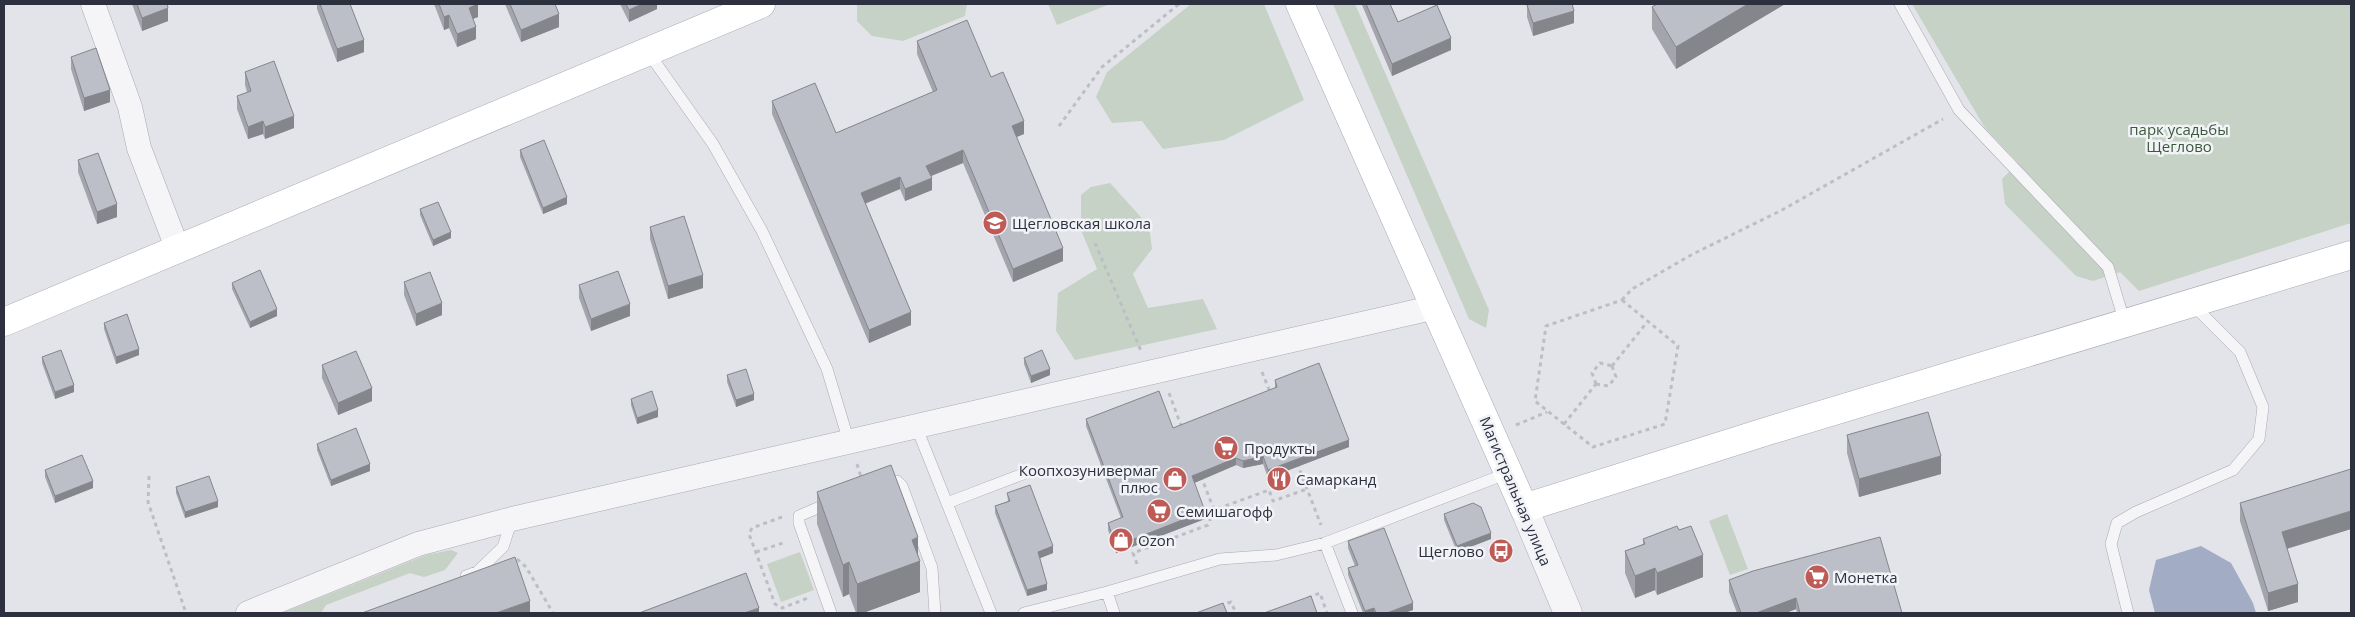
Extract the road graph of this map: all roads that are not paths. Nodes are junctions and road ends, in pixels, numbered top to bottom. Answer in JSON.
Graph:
{"nodes":[{"id":1,"x":93,"y":4,"type":"edge"},
{"id":2,"x":761,"y":4,"type":"edge"},
{"id":3,"x":1300,"y":4,"type":"edge"},
{"id":4,"x":1900,"y":4,"type":"edge"},
{"id":5,"x":647,"y":51,"type":"junction"},
{"id":6,"x":178,"y":250,"type":"junction"},
{"id":7,"x":2351,"y":255,"type":"edge"},
{"id":8,"x":2191,"y":303,"type":"junction"},
{"id":9,"x":1436,"y":307,"type":"junction"},
{"id":10,"x":4,"y":322,"type":"edge"},
{"id":11,"x":2125,"y":323,"type":"junction"},
{"id":12,"x":916,"y":426,"type":"junction"},
{"id":13,"x":853,"y":452,"type":"junction"},
{"id":14,"x":1509,"y":473,"type":"junction"},
{"id":15,"x":1023,"y":474,"type":"dead end"},
{"id":16,"x":866,"y":490,"type":"edge"},
{"id":17,"x":840,"y":499,"type":"edge"},
{"id":18,"x":947,"y":503,"type":"junction"},
{"id":19,"x":1524,"y":508,"type":"junction"},
{"id":20,"x":512,"y":519,"type":"junction"},
{"id":21,"x":1325,"y":543,"type":"junction"},
{"id":22,"x":451,"y":581,"type":"edge"},
{"id":23,"x":1107,"y":592,"type":"junction"},
{"id":24,"x":248,"y":613,"type":"edge"},
{"id":25,"x":832,"y":613,"type":"edge"},
{"id":26,"x":935,"y":613,"type":"edge"},
{"id":27,"x":991,"y":613,"type":"edge"},
{"id":28,"x":1024,"y":613,"type":"edge"},
{"id":29,"x":1114,"y":613,"type":"edge"},
{"id":30,"x":1352,"y":613,"type":"edge"},
{"id":31,"x":1568,"y":613,"type":"edge"},
{"id":32,"x":2128,"y":613,"type":"edge"}],
"edges":[{"from":1,"to":6,"type":"street"},
{"from":2,"to":5,"type":"main road"},
{"from":3,"to":9,"type":"main road","name":"Магистральная улица"},
{"from":4,"to":11,"type":"lane"},
{"from":5,"to":6,"type":"main road"},
{"from":5,"to":13,"type":"lane"},
{"from":6,"to":10,"type":"main road"},
{"from":7,"to":8,"type":"main road"},
{"from":8,"to":11,"type":"main road"},
{"from":8,"to":32,"type":"lane"},
{"from":9,"to":12,"type":"street"},
{"from":9,"to":14,"type":"main road","name":"Магистральная улица"},
{"from":11,"to":19,"type":"main road"},
{"from":12,"to":13,"type":"street"},
{"from":12,"to":18,"type":"lane"},
{"from":13,"to":20,"type":"street"},
{"from":14,"to":19,"type":"main road","name":"Магистральная улица"},
{"from":14,"to":21,"type":"lane"},
{"from":15,"to":18,"type":"lane"},
{"from":16,"to":26,"type":"lane"},
{"from":17,"to":25,"type":"lane"},
{"from":18,"to":27,"type":"lane"},
{"from":19,"to":31,"type":"street","name":"Магистральная улица"},
{"from":20,"to":22,"type":"lane"},
{"from":20,"to":24,"type":"street"},
{"from":21,"to":23,"type":"lane"},
{"from":21,"to":30,"type":"lane"},
{"from":23,"to":28,"type":"lane"},
{"from":23,"to":29,"type":"lane"}]}
